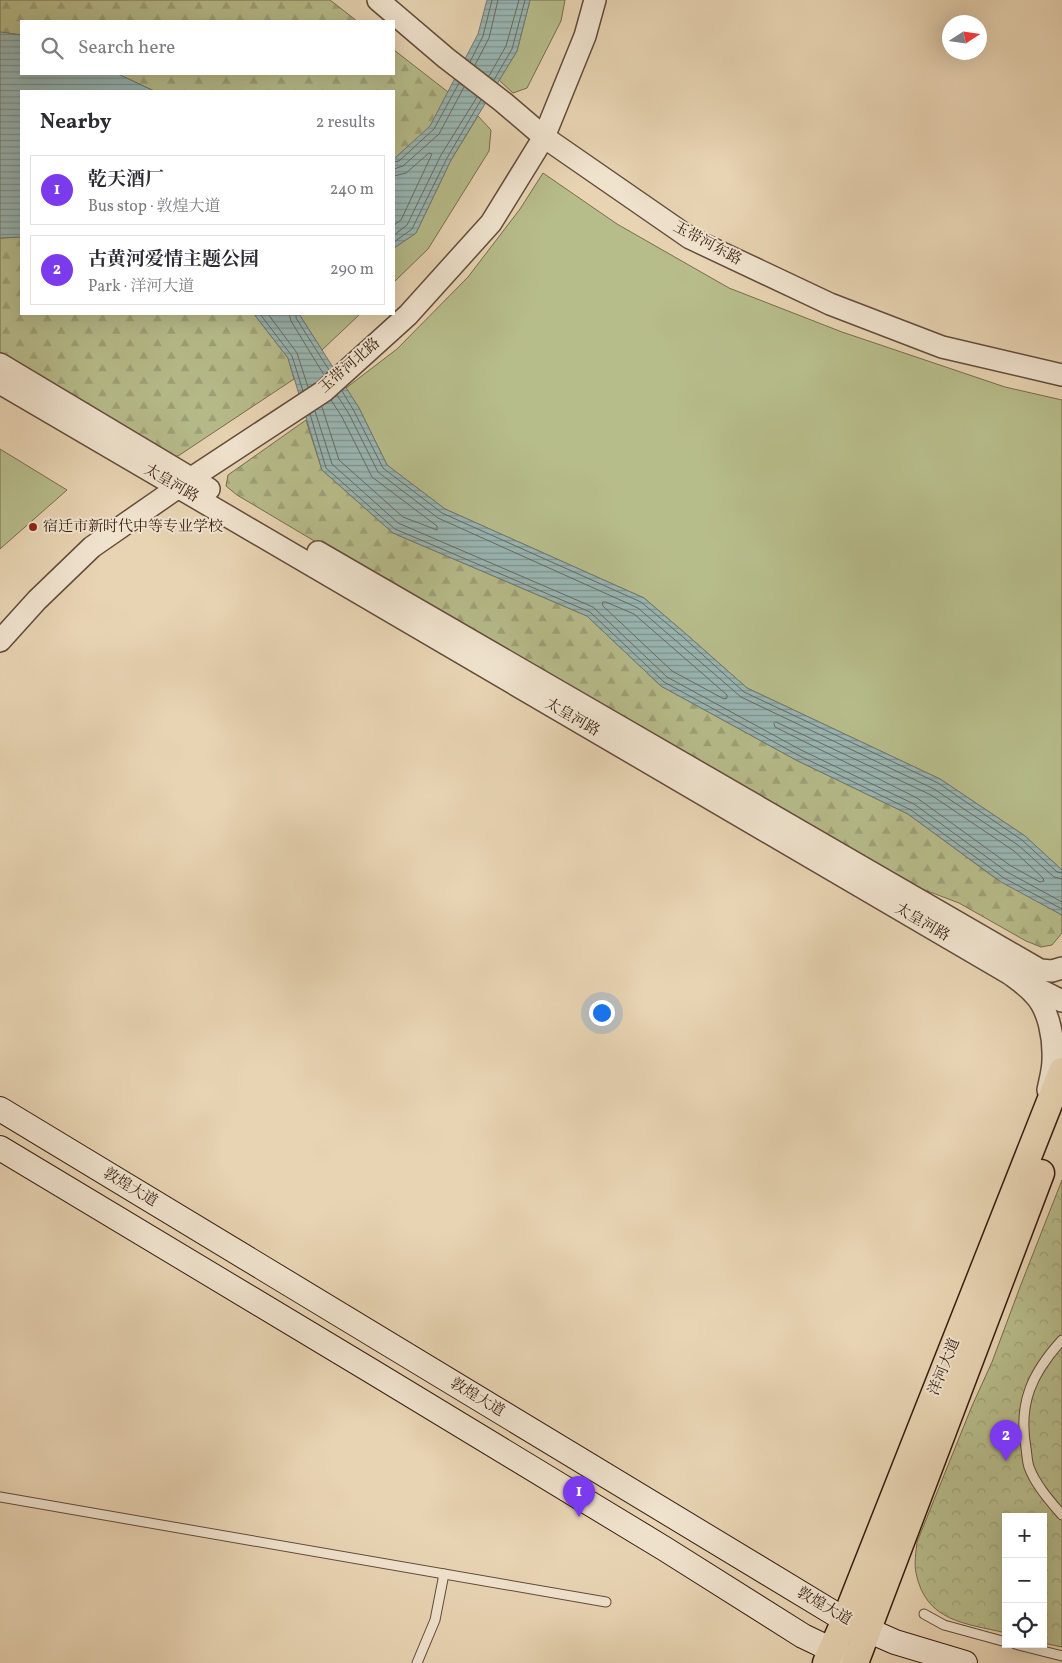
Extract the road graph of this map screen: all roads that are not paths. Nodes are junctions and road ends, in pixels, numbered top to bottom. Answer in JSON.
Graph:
{"nodes":[{"id":1,"x":378,"y":0,"type":"edge"},
{"id":2,"x":595,"y":0,"type":"edge"},
{"id":3,"x":544,"y":137,"type":"junction"},
{"id":4,"x":0,"y":364,"type":"edge"},
{"id":5,"x":1062,"y":375,"type":"edge"},
{"id":6,"x":0,"y":383,"type":"edge"},
{"id":7,"x":183,"y":483,"type":"junction"},
{"id":8,"x":0,"y":642,"type":"edge"},
{"id":9,"x":1062,"y":968,"type":"edge"},
{"id":10,"x":1040,"y":970,"type":"junction"},
{"id":11,"x":1010,"y":974,"type":"junction"},
{"id":12,"x":1062,"y":992,"type":"edge"},
{"id":13,"x":1062,"y":1001,"type":"edge"},
{"id":14,"x":1062,"y":1070,"type":"edge"},
{"id":15,"x":0,"y":1109,"type":"edge"},
{"id":16,"x":1053,"y":1115,"type":"edge"},
{"id":17,"x":0,"y":1148,"type":"edge"},
{"id":18,"x":1062,"y":1340,"type":"edge"},
{"id":19,"x":0,"y":1497,"type":"edge"},
{"id":20,"x":1062,"y":1515,"type":"edge"},
{"id":21,"x":444,"y":1574,"type":"junction"},
{"id":22,"x":606,"y":1602,"type":"dead end"},
{"id":23,"x":924,"y":1614,"type":"dead end"},
{"id":24,"x":856,"y":1625,"type":"junction"},
{"id":25,"x":1002,"y":1641,"type":"edge"},
{"id":26,"x":1031,"y":1648,"type":"edge"},
{"id":27,"x":1062,"y":1656,"type":"edge"},
{"id":28,"x":828,"y":1657,"type":"edge"},
{"id":29,"x":857,"y":1662,"type":"edge"},
{"id":30,"x":417,"y":1663,"type":"edge"},
{"id":31,"x":965,"y":1663,"type":"edge"}],
"edges":[{"from":1,"to":3,"type":"street","name":"玉带河东路"},
{"from":2,"to":3,"type":"street","name":"玉带河北路"},
{"from":3,"to":5,"type":"street","name":"玉带河东路"},
{"from":3,"to":7,"type":"street","name":"玉带河北路"},
{"from":4,"to":7,"type":"street","name":"太皇河路"},
{"from":6,"to":7,"type":"street","name":"太皇河路"},
{"from":7,"to":8,"type":"street","name":"玉带河北路"},
{"from":7,"to":10,"type":"street","name":"太皇河路"},
{"from":7,"to":11,"type":"street","name":"太皇河路"},
{"from":9,"to":10,"type":"street"},
{"from":10,"to":12,"type":"street","name":"太皇河路"},
{"from":11,"to":13,"type":"street"},
{"from":11,"to":16,"type":"street","name":"太皇河路"},
{"from":14,"to":16,"type":"main road","name":"洋河大道"},
{"from":15,"to":24,"type":"main road","name":"敦煌大道"},
{"from":16,"to":24,"type":"main road","name":"洋河大道"},
{"from":17,"to":28,"type":"main road"},
{"from":18,"to":20,"type":"lane"},
{"from":19,"to":21,"type":"lane"},
{"from":21,"to":22,"type":"lane"},
{"from":21,"to":30,"type":"lane"},
{"from":23,"to":25,"type":"lane"},
{"from":24,"to":28,"type":"main road","name":"洋河大道"},
{"from":24,"to":29,"type":"main road","name":"洋河大道"},
{"from":24,"to":31,"type":"main road","name":"敦煌大道"},
{"from":26,"to":27,"type":"lane"},
{"from":28,"to":29,"type":"main road"}]}
